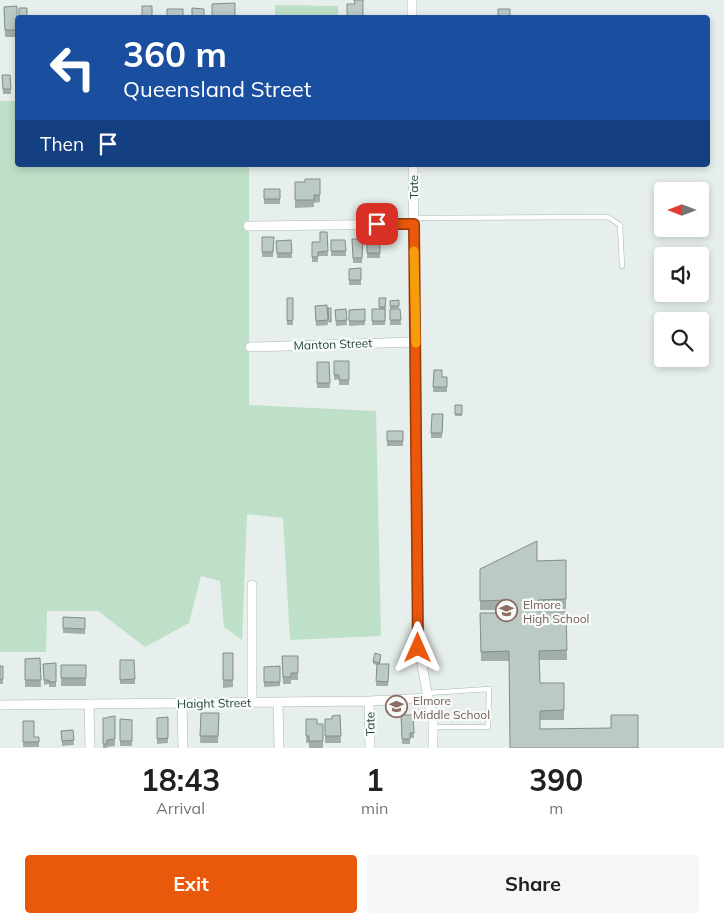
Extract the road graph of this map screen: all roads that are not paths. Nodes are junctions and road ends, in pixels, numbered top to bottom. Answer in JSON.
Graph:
{"nodes":[{"id":1,"x":412,"y":0,"type":"edge"},
{"id":2,"x":412,"y":15,"type":"edge"},
{"id":3,"x":413,"y":167,"type":"edge"},
{"id":4,"x":414,"y":221,"type":"junction"},
{"id":5,"x":248,"y":226,"type":"dead end"},
{"id":6,"x":622,"y":266,"type":"dead end"},
{"id":7,"x":416,"y":342,"type":"junction"},
{"id":8,"x":250,"y":347,"type":"dead end"},
{"id":9,"x":252,"y":585,"type":"dead end"},
{"id":10,"x":427,"y":695,"type":"junction"},
{"id":11,"x":369,"y":701,"type":"junction"},
{"id":12,"x":252,"y":702,"type":"junction"},
{"id":13,"x":278,"y":702,"type":"junction"},
{"id":14,"x":182,"y":703,"type":"junction"},
{"id":15,"x":89,"y":704,"type":"junction"},
{"id":16,"x":0,"y":706,"type":"edge"},
{"id":17,"x":433,"y":727,"type":"junction"},
{"id":18,"x":90,"y":748,"type":"edge"},
{"id":19,"x":183,"y":748,"type":"edge"},
{"id":20,"x":279,"y":748,"type":"edge"},
{"id":21,"x":370,"y":748,"type":"edge"},
{"id":22,"x":433,"y":748,"type":"edge"}],
"edges":[{"from":1,"to":2,"type":"street"},
{"from":3,"to":4,"type":"street","name":"Tate"},
{"from":4,"to":5,"type":"street"},
{"from":4,"to":6,"type":"lane"},
{"from":4,"to":7,"type":"street","name":"Tate"},
{"from":7,"to":8,"type":"street","name":"Manton Street"},
{"from":7,"to":10,"type":"street","name":"Tate"},
{"from":9,"to":12,"type":"street"},
{"from":10,"to":11,"type":"street","name":"Haight Street"},
{"from":10,"to":17,"type":"street","name":"Tate"},
{"from":10,"to":17,"type":"lane"},
{"from":11,"to":13,"type":"street","name":"Haight Street"},
{"from":11,"to":21,"type":"street","name":"Tate"},
{"from":12,"to":13,"type":"street","name":"Haight Street"},
{"from":12,"to":14,"type":"street","name":"Haight Street"},
{"from":13,"to":20,"type":"street"},
{"from":14,"to":15,"type":"street","name":"Haight Street"},
{"from":14,"to":19,"type":"street"},
{"from":15,"to":16,"type":"street","name":"Haight Street"},
{"from":15,"to":18,"type":"street"},
{"from":17,"to":22,"type":"street","name":"Tate"}]}
